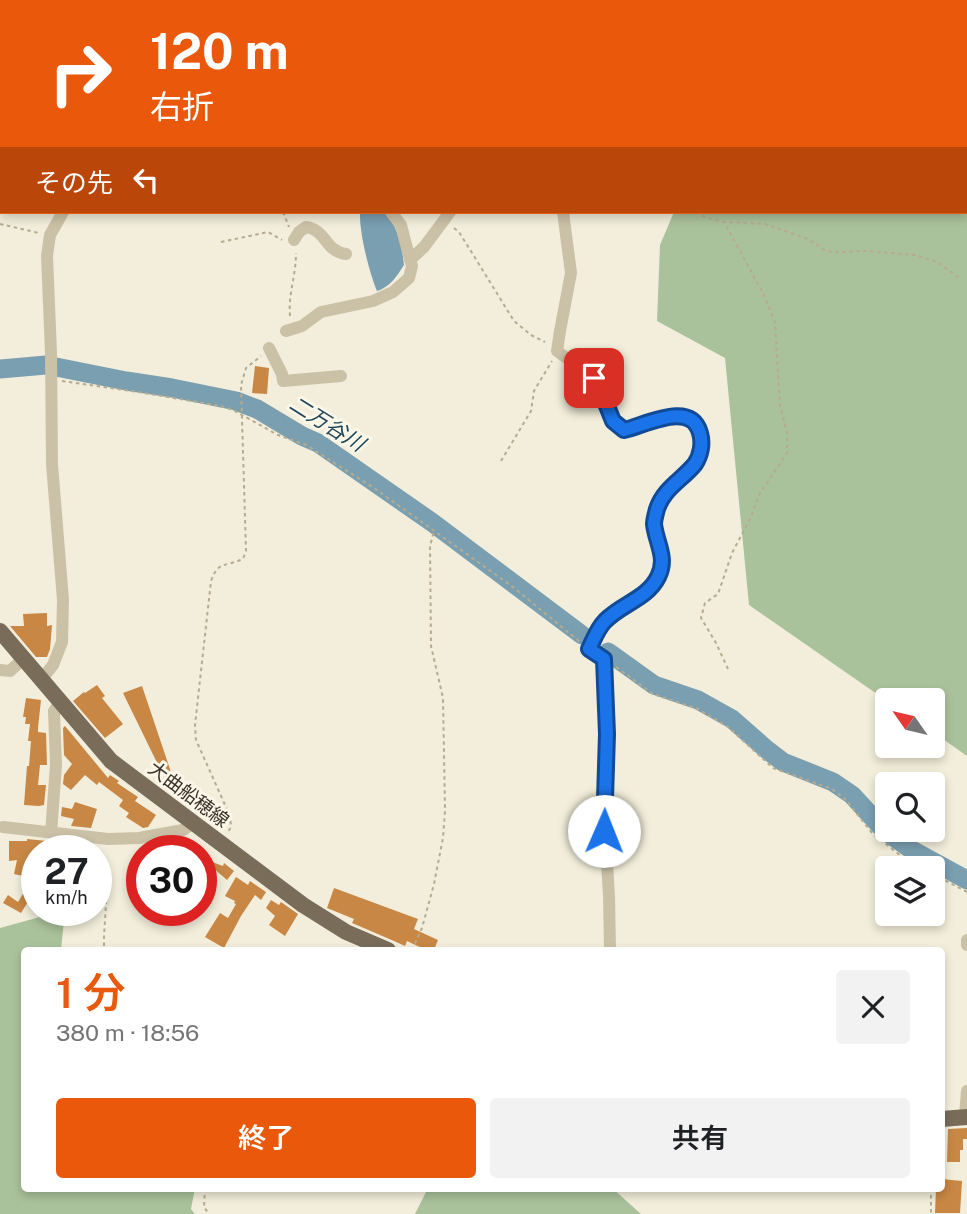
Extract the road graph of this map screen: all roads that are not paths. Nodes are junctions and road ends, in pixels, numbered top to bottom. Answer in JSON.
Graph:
{"nodes":[{"id":1,"x":61,"y":214,"type":"edge"},
{"id":2,"x":393,"y":214,"type":"edge"},
{"id":3,"x":563,"y":214,"type":"edge"},
{"id":4,"x":447,"y":216,"type":"edge"},
{"id":5,"x":295,"y":244,"type":"road end"},
{"id":6,"x":346,"y":254,"type":"dead end"},
{"id":7,"x":411,"y":260,"type":"junction"},
{"id":8,"x":286,"y":331,"type":"road end"},
{"id":9,"x":270,"y":348,"type":"road end"},
{"id":10,"x":341,"y":376,"type":"dead end"},
{"id":11,"x":0,"y":631,"type":"edge"},
{"id":12,"x":23,"y":659,"type":"junction"},
{"id":13,"x":0,"y":670,"type":"edge"},
{"id":14,"x":41,"y":680,"type":"junction"},
{"id":15,"x":60,"y":702,"type":"junction"},
{"id":16,"x":193,"y":823,"type":"junction"},
{"id":17,"x":3,"y":827,"type":"dead end"},
{"id":18,"x":51,"y":833,"type":"junction"},
{"id":19,"x":967,"y":940,"type":"edge"},
{"id":20,"x":967,"y":945,"type":"edge"},
{"id":21,"x":381,"y":947,"type":"edge"},
{"id":22,"x":610,"y":947,"type":"edge"},
{"id":23,"x":967,"y":1091,"type":"edge"},
{"id":24,"x":966,"y":1117,"type":"edge"},
{"id":25,"x":945,"y":1119,"type":"edge"}],
"edges":[{"from":1,"to":14,"type":"street"},
{"from":2,"to":7,"type":"street"},
{"from":3,"to":22,"type":"street"},
{"from":4,"to":7,"type":"street"},
{"from":5,"to":6,"type":"street"},
{"from":7,"to":8,"type":"street"},
{"from":9,"to":10,"type":"street"},
{"from":11,"to":12,"type":"main road","name":"大曲船穂線"},
{"from":12,"to":13,"type":"street"},
{"from":12,"to":14,"type":"main road","name":"大曲船穂線"},
{"from":14,"to":15,"type":"main road","name":"大曲船穂線"},
{"from":15,"to":16,"type":"main road","name":"大曲船穂線"},
{"from":15,"to":18,"type":"street"},
{"from":16,"to":18,"type":"street"},
{"from":16,"to":21,"type":"main road","name":"大曲船穂線"},
{"from":17,"to":18,"type":"street"},
{"from":19,"to":20,"type":"street"},
{"from":23,"to":24,"type":"street"},
{"from":24,"to":25,"type":"main road"}]}
